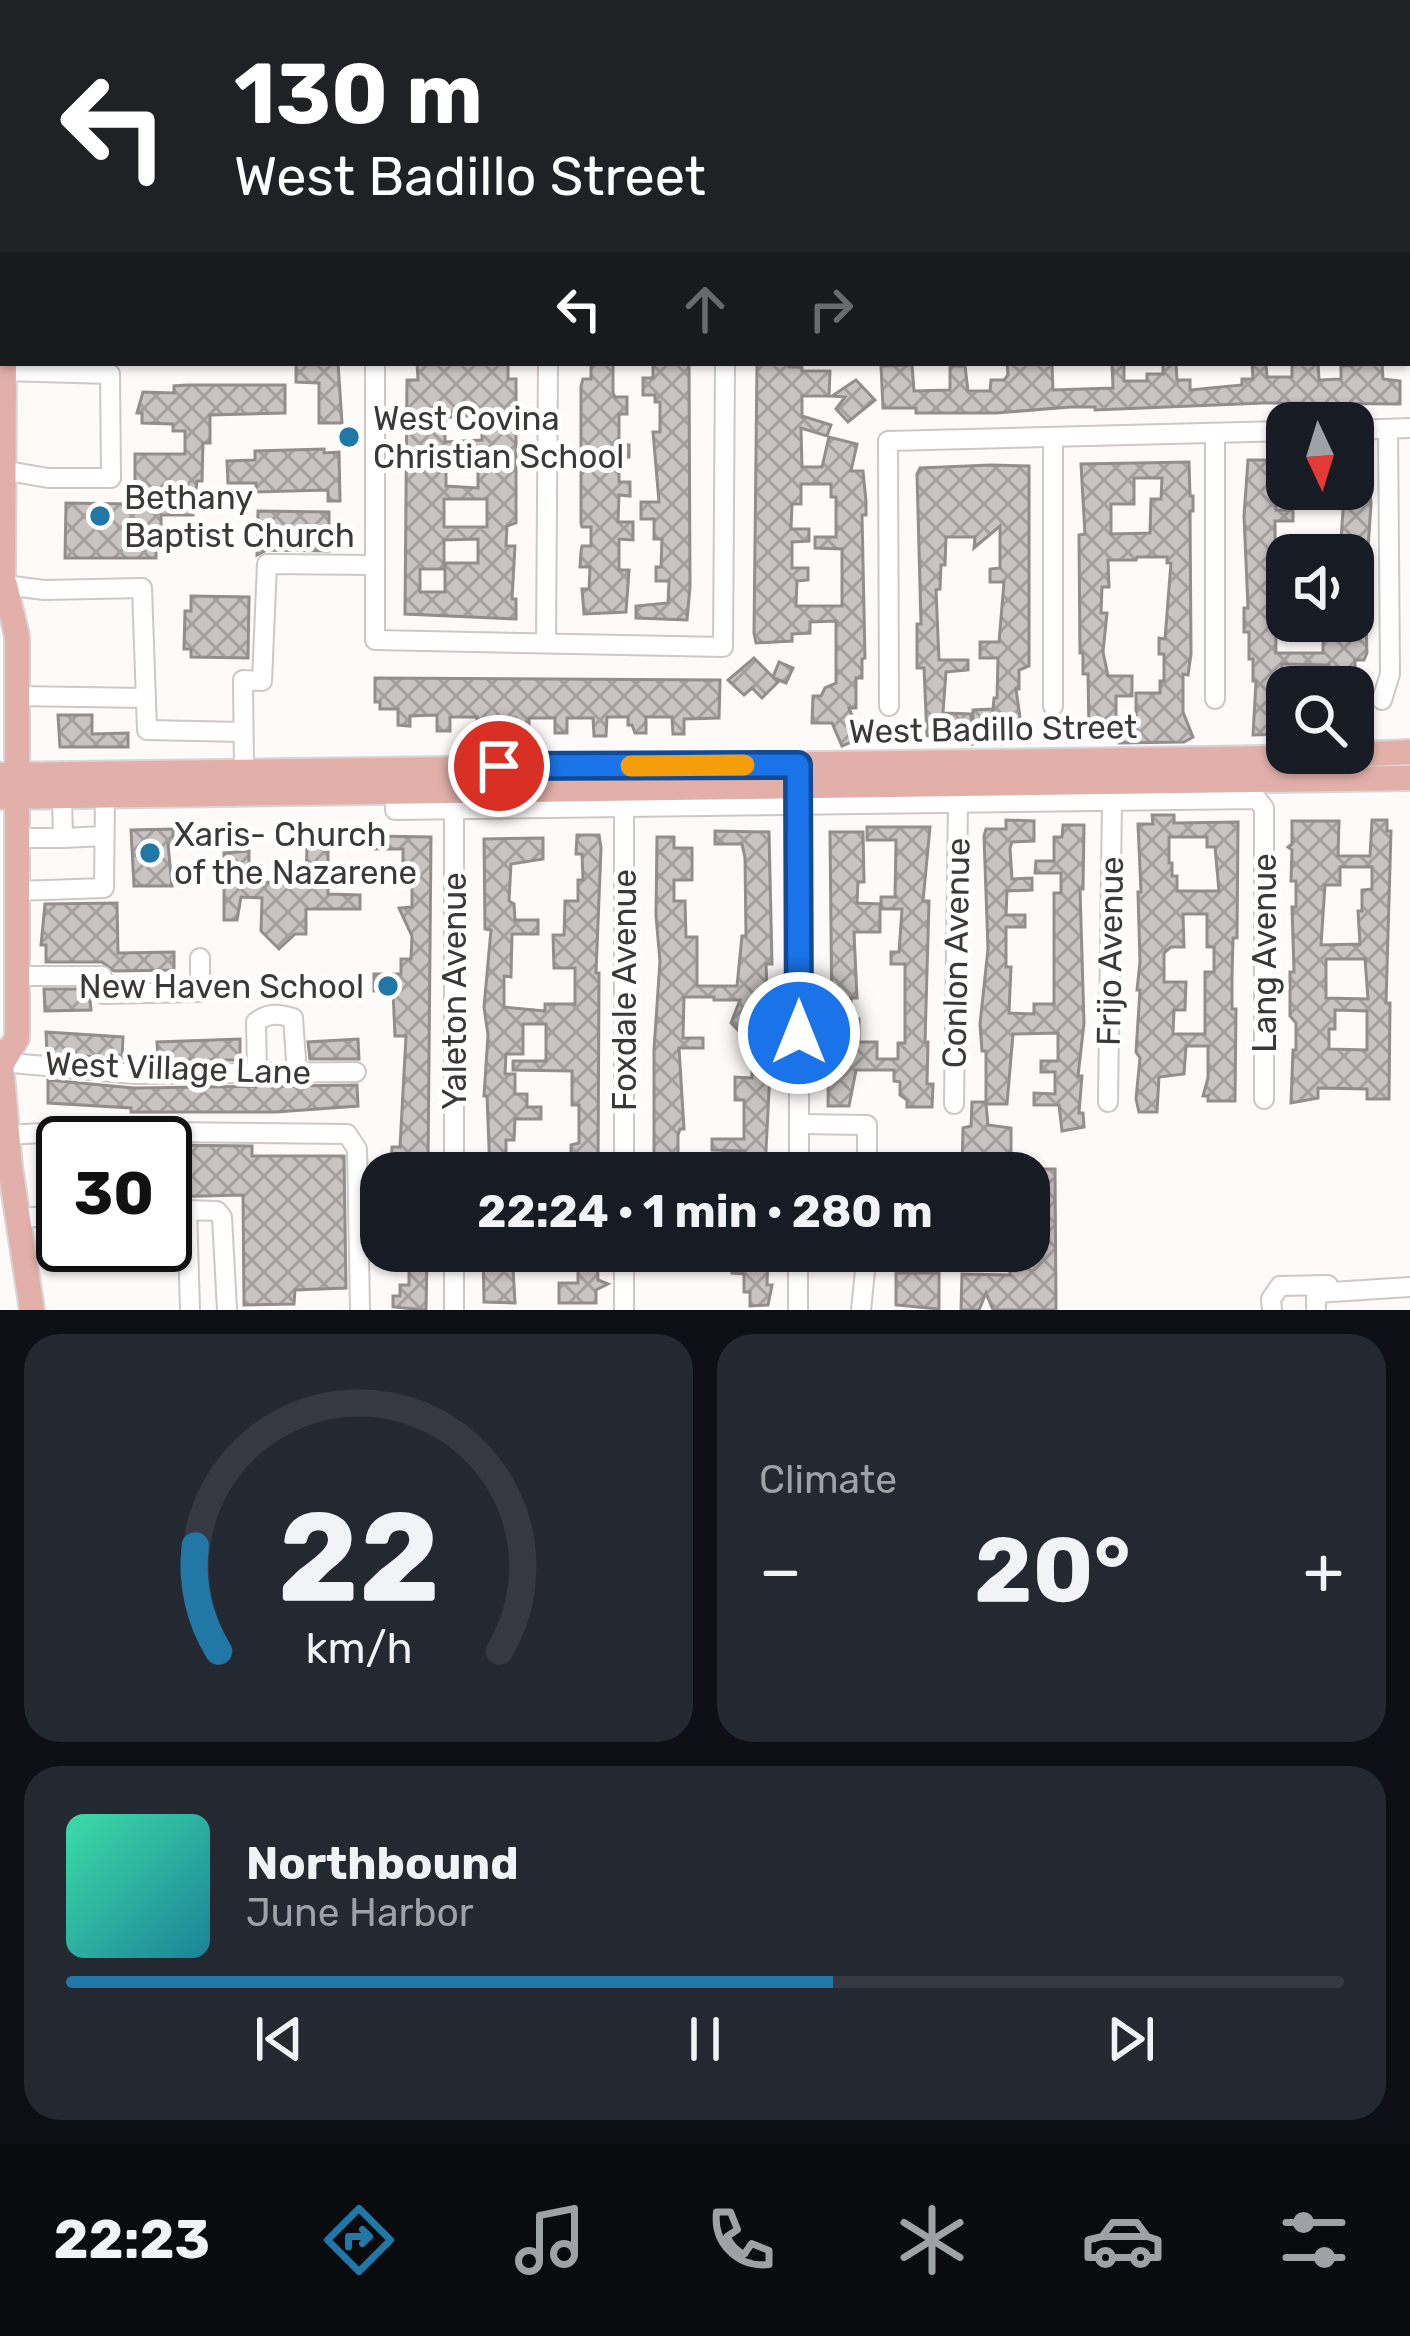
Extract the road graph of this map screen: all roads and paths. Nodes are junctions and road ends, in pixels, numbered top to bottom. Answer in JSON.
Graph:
{"nodes":[{"id":1,"x":374,"y":366,"type":"edge"},
{"id":2,"x":548,"y":366,"type":"edge"},
{"id":3,"x":725,"y":366,"type":"edge"},
{"id":4,"x":4,"y":372,"type":"edge"},
{"id":5,"x":1410,"y":428,"type":"edge"},
{"id":6,"x":1374,"y":430,"type":"edge"},
{"id":7,"x":1388,"y":430,"type":"junction"},
{"id":8,"x":1266,"y":432,"type":"edge"},
{"id":9,"x":1215,"y":433,"type":"junction"},
{"id":10,"x":1053,"y":437,"type":"junction"},
{"id":11,"x":2,"y":470,"type":"edge"},
{"id":12,"x":374,"y":565,"type":"junction"},
{"id":13,"x":5,"y":585,"type":"junction"},
{"id":14,"x":0,"y":623,"type":"edge"},
{"id":15,"x":545,"y":641,"type":"junction"},
{"id":16,"x":17,"y":696,"type":"junction"},
{"id":17,"x":146,"y":698,"type":"junction"},
{"id":18,"x":1215,"y":699,"type":"dead end"},
{"id":19,"x":1382,"y":700,"type":"dead end"},
{"id":20,"x":889,"y":706,"type":"dead end"},
{"id":21,"x":1053,"y":706,"type":"dead end"},
{"id":22,"x":243,"y":732,"type":"junction"},
{"id":23,"x":1410,"y":752,"type":"edge"},
{"id":24,"x":244,"y":771,"type":"junction"},
{"id":25,"x":1410,"y":778,"type":"edge"},
{"id":26,"x":799,"y":785,"type":"junction"},
{"id":27,"x":8,"y":786,"type":"edge"},
{"id":28,"x":395,"y":794,"type":"junction"},
{"id":29,"x":62,"y":796,"type":"junction"},
{"id":30,"x":104,"y":796,"type":"junction"},
{"id":31,"x":1112,"y":800,"type":"junction"},
{"id":32,"x":958,"y":802,"type":"junction"},
{"id":33,"x":454,"y":808,"type":"junction"},
{"id":34,"x":624,"y":808,"type":"junction"},
{"id":35,"x":104,"y":836,"type":"junction"},
{"id":36,"x":17,"y":838,"type":"junction"},
{"id":37,"x":63,"y":838,"type":"junction"},
{"id":38,"x":16,"y":890,"type":"junction"},
{"id":39,"x":200,"y":958,"type":"dead end"},
{"id":40,"x":16,"y":976,"type":"junction"},
{"id":41,"x":1,"y":1059,"type":"edge"},
{"id":42,"x":356,"y":1072,"type":"dead end"},
{"id":43,"x":257,"y":1073,"type":"junction"},
{"id":44,"x":297,"y":1073,"type":"junction"},
{"id":45,"x":1264,"y":1099,"type":"dead end"},
{"id":46,"x":1108,"y":1102,"type":"dead end"},
{"id":47,"x":954,"y":1104,"type":"dead end"},
{"id":48,"x":799,"y":1124,"type":"junction"},
{"id":49,"x":6,"y":1135,"type":"junction"},
{"id":50,"x":454,"y":1152,"type":"edge"},
{"id":51,"x":624,"y":1152,"type":"edge"},
{"id":52,"x":799,"y":1152,"type":"edge"},
{"id":53,"x":867,"y":1152,"type":"edge"},
{"id":54,"x":192,"y":1210,"type":"edge"},
{"id":55,"x":36,"y":1217,"type":"edge"},
{"id":56,"x":16,"y":1219,"type":"junction"},
{"id":57,"x":189,"y":1272,"type":"edge"},
{"id":58,"x":454,"y":1272,"type":"edge"},
{"id":59,"x":624,"y":1272,"type":"edge"},
{"id":60,"x":799,"y":1272,"type":"edge"},
{"id":61,"x":865,"y":1272,"type":"edge"},
{"id":62,"x":1280,"y":1286,"type":"junction"},
{"id":63,"x":1410,"y":1287,"type":"edge"},
{"id":64,"x":1350,"y":1289,"type":"junction"},
{"id":65,"x":1316,"y":1302,"type":"edge"},
{"id":66,"x":32,"y":1310,"type":"edge"},
{"id":67,"x":190,"y":1310,"type":"edge"},
{"id":68,"x":226,"y":1310,"type":"edge"},
{"id":69,"x":360,"y":1310,"type":"edge"},
{"id":70,"x":454,"y":1310,"type":"edge"},
{"id":71,"x":624,"y":1310,"type":"edge"},
{"id":72,"x":798,"y":1310,"type":"edge"},
{"id":73,"x":861,"y":1310,"type":"edge"},
{"id":74,"x":1258,"y":1310,"type":"edge"},
{"id":75,"x":1272,"y":1310,"type":"edge"}],
"edges":[{"from":1,"to":12,"type":"street"},
{"from":2,"to":15,"type":"street"},
{"from":3,"to":15,"type":"street"},
{"from":4,"to":11,"type":"main road"},
{"from":4,"to":11,"type":"street"},
{"from":5,"to":7,"type":"street"},
{"from":6,"to":7,"type":"street"},
{"from":7,"to":19,"type":"street"},
{"from":8,"to":9,"type":"street"},
{"from":9,"to":10,"type":"street"},
{"from":9,"to":18,"type":"street"},
{"from":10,"to":20,"type":"street"},
{"from":10,"to":21,"type":"street"},
{"from":11,"to":13,"type":"main road"},
{"from":12,"to":15,"type":"street"},
{"from":12,"to":22,"type":"street"},
{"from":13,"to":14,"type":"main road"},
{"from":13,"to":16,"type":"main road"},
{"from":13,"to":17,"type":"street"},
{"from":16,"to":17,"type":"street"},
{"from":16,"to":27,"type":"main road"},
{"from":17,"to":22,"type":"street"},
{"from":22,"to":24,"type":"street"},
{"from":23,"to":26,"type":"main road","name":"West Badillo Street"},
{"from":24,"to":26,"type":"main road","name":"West Badillo Street"},
{"from":24,"to":27,"type":"main road","name":"West Badillo Street"},
{"from":25,"to":26,"type":"main road","name":"West Badillo Street"},
{"from":26,"to":28,"type":"main road","name":"West Badillo Street"},
{"from":26,"to":32,"type":"street"},
{"from":26,"to":34,"type":"street"},
{"from":26,"to":48,"type":"street"},
{"from":27,"to":29,"type":"main road","name":"West Badillo Street"},
{"from":27,"to":36,"type":"main road"},
{"from":28,"to":30,"type":"main road","name":"West Badillo Street"},
{"from":28,"to":33,"type":"street"},
{"from":29,"to":30,"type":"main road","name":"West Badillo Street"},
{"from":29,"to":37,"type":"street"},
{"from":30,"to":35,"type":"street"},
{"from":31,"to":32,"type":"street"},
{"from":31,"to":45,"type":"street","name":"Lang Avenue"},
{"from":31,"to":46,"type":"street","name":"Frijo Avenue"},
{"from":32,"to":47,"type":"street","name":"Conlon Avenue"},
{"from":33,"to":34,"type":"street"},
{"from":33,"to":50,"type":"street","name":"Yaleton Avenue"},
{"from":34,"to":51,"type":"street","name":"Foxdale Avenue"},
{"from":35,"to":37,"type":"street"},
{"from":35,"to":38,"type":"street"},
{"from":36,"to":37,"type":"street"},
{"from":36,"to":38,"type":"main road"},
{"from":38,"to":40,"type":"main road"},
{"from":39,"to":40,"type":"street"},
{"from":40,"to":41,"type":"main road"},
{"from":41,"to":43,"type":"street","name":"West Village Lane"},
{"from":41,"to":49,"type":"main road"},
{"from":42,"to":44,"type":"street","name":"West Village Lane"},
{"from":43,"to":44,"type":"street","name":"West Village Lane"},
{"from":43,"to":44,"type":"street"},
{"from":48,"to":52,"type":"street"},
{"from":48,"to":53,"type":"street"},
{"from":49,"to":56,"type":"main road"},
{"from":49,"to":69,"type":"street"},
{"from":54,"to":68,"type":"street"},
{"from":55,"to":56,"type":"street"},
{"from":56,"to":66,"type":"main road"},
{"from":57,"to":67,"type":"street"},
{"from":58,"to":70,"type":"street"},
{"from":59,"to":71,"type":"street"},
{"from":60,"to":72,"type":"street"},
{"from":61,"to":73,"type":"street"},
{"from":62,"to":64,"type":"street"},
{"from":62,"to":74,"type":"street"},
{"from":62,"to":75,"type":"street"},
{"from":63,"to":64,"type":"street"},
{"from":64,"to":65,"type":"street"}]}
